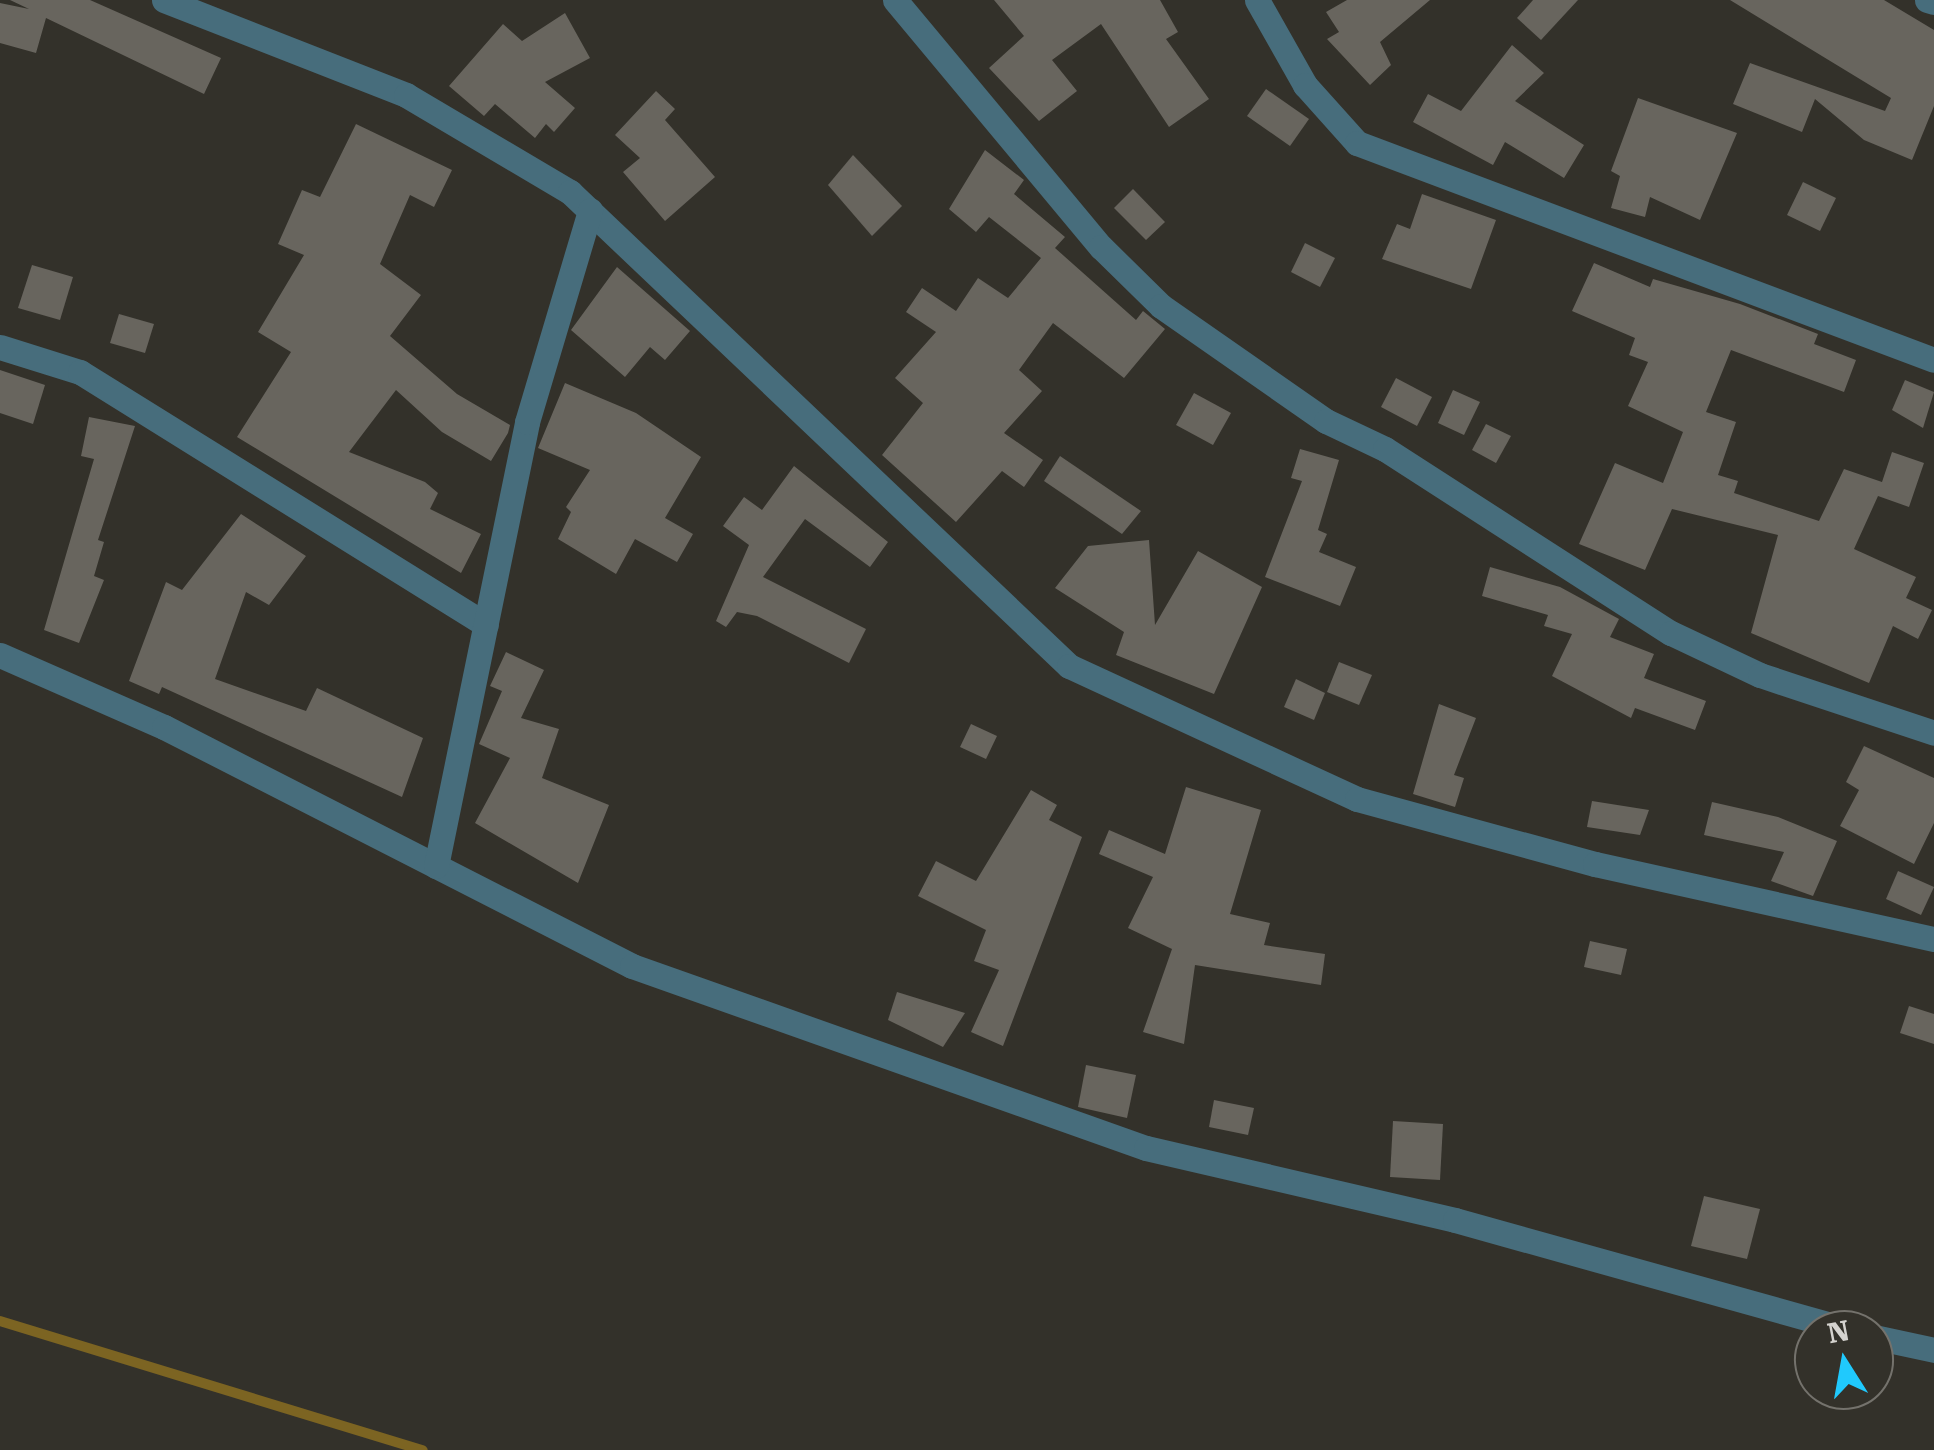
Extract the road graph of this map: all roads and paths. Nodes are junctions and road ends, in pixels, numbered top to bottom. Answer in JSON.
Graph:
{"nodes":[{"id":1,"x":164,"y":0,"type":"edge"},
{"id":2,"x":895,"y":0,"type":"edge"},
{"id":3,"x":1256,"y":0,"type":"edge"},
{"id":4,"x":590,"y":210,"type":"junction"},
{"id":5,"x":0,"y":346,"type":"edge"},
{"id":6,"x":1934,"y":360,"type":"edge"},
{"id":7,"x":486,"y":624,"type":"junction"},
{"id":8,"x":0,"y":655,"type":"edge"},
{"id":9,"x":1934,"y":733,"type":"edge"},
{"id":10,"x":436,"y":866,"type":"junction"},
{"id":11,"x":1934,"y":938,"type":"edge"},
{"id":12,"x":1794,"y":1314,"type":"edge"},
{"id":13,"x":1894,"y":1341,"type":"edge"},
{"id":14,"x":1934,"y":1350,"type":"edge"}],
"edges":[{"from":1,"to":4,"type":"street"},
{"from":2,"to":9,"type":"street"},
{"from":3,"to":6,"type":"street"},
{"from":4,"to":7,"type":"street"},
{"from":4,"to":11,"type":"street"},
{"from":5,"to":7,"type":"street"},
{"from":7,"to":10,"type":"street"},
{"from":8,"to":10,"type":"street"},
{"from":10,"to":12,"type":"street"},
{"from":13,"to":14,"type":"street"}]}
